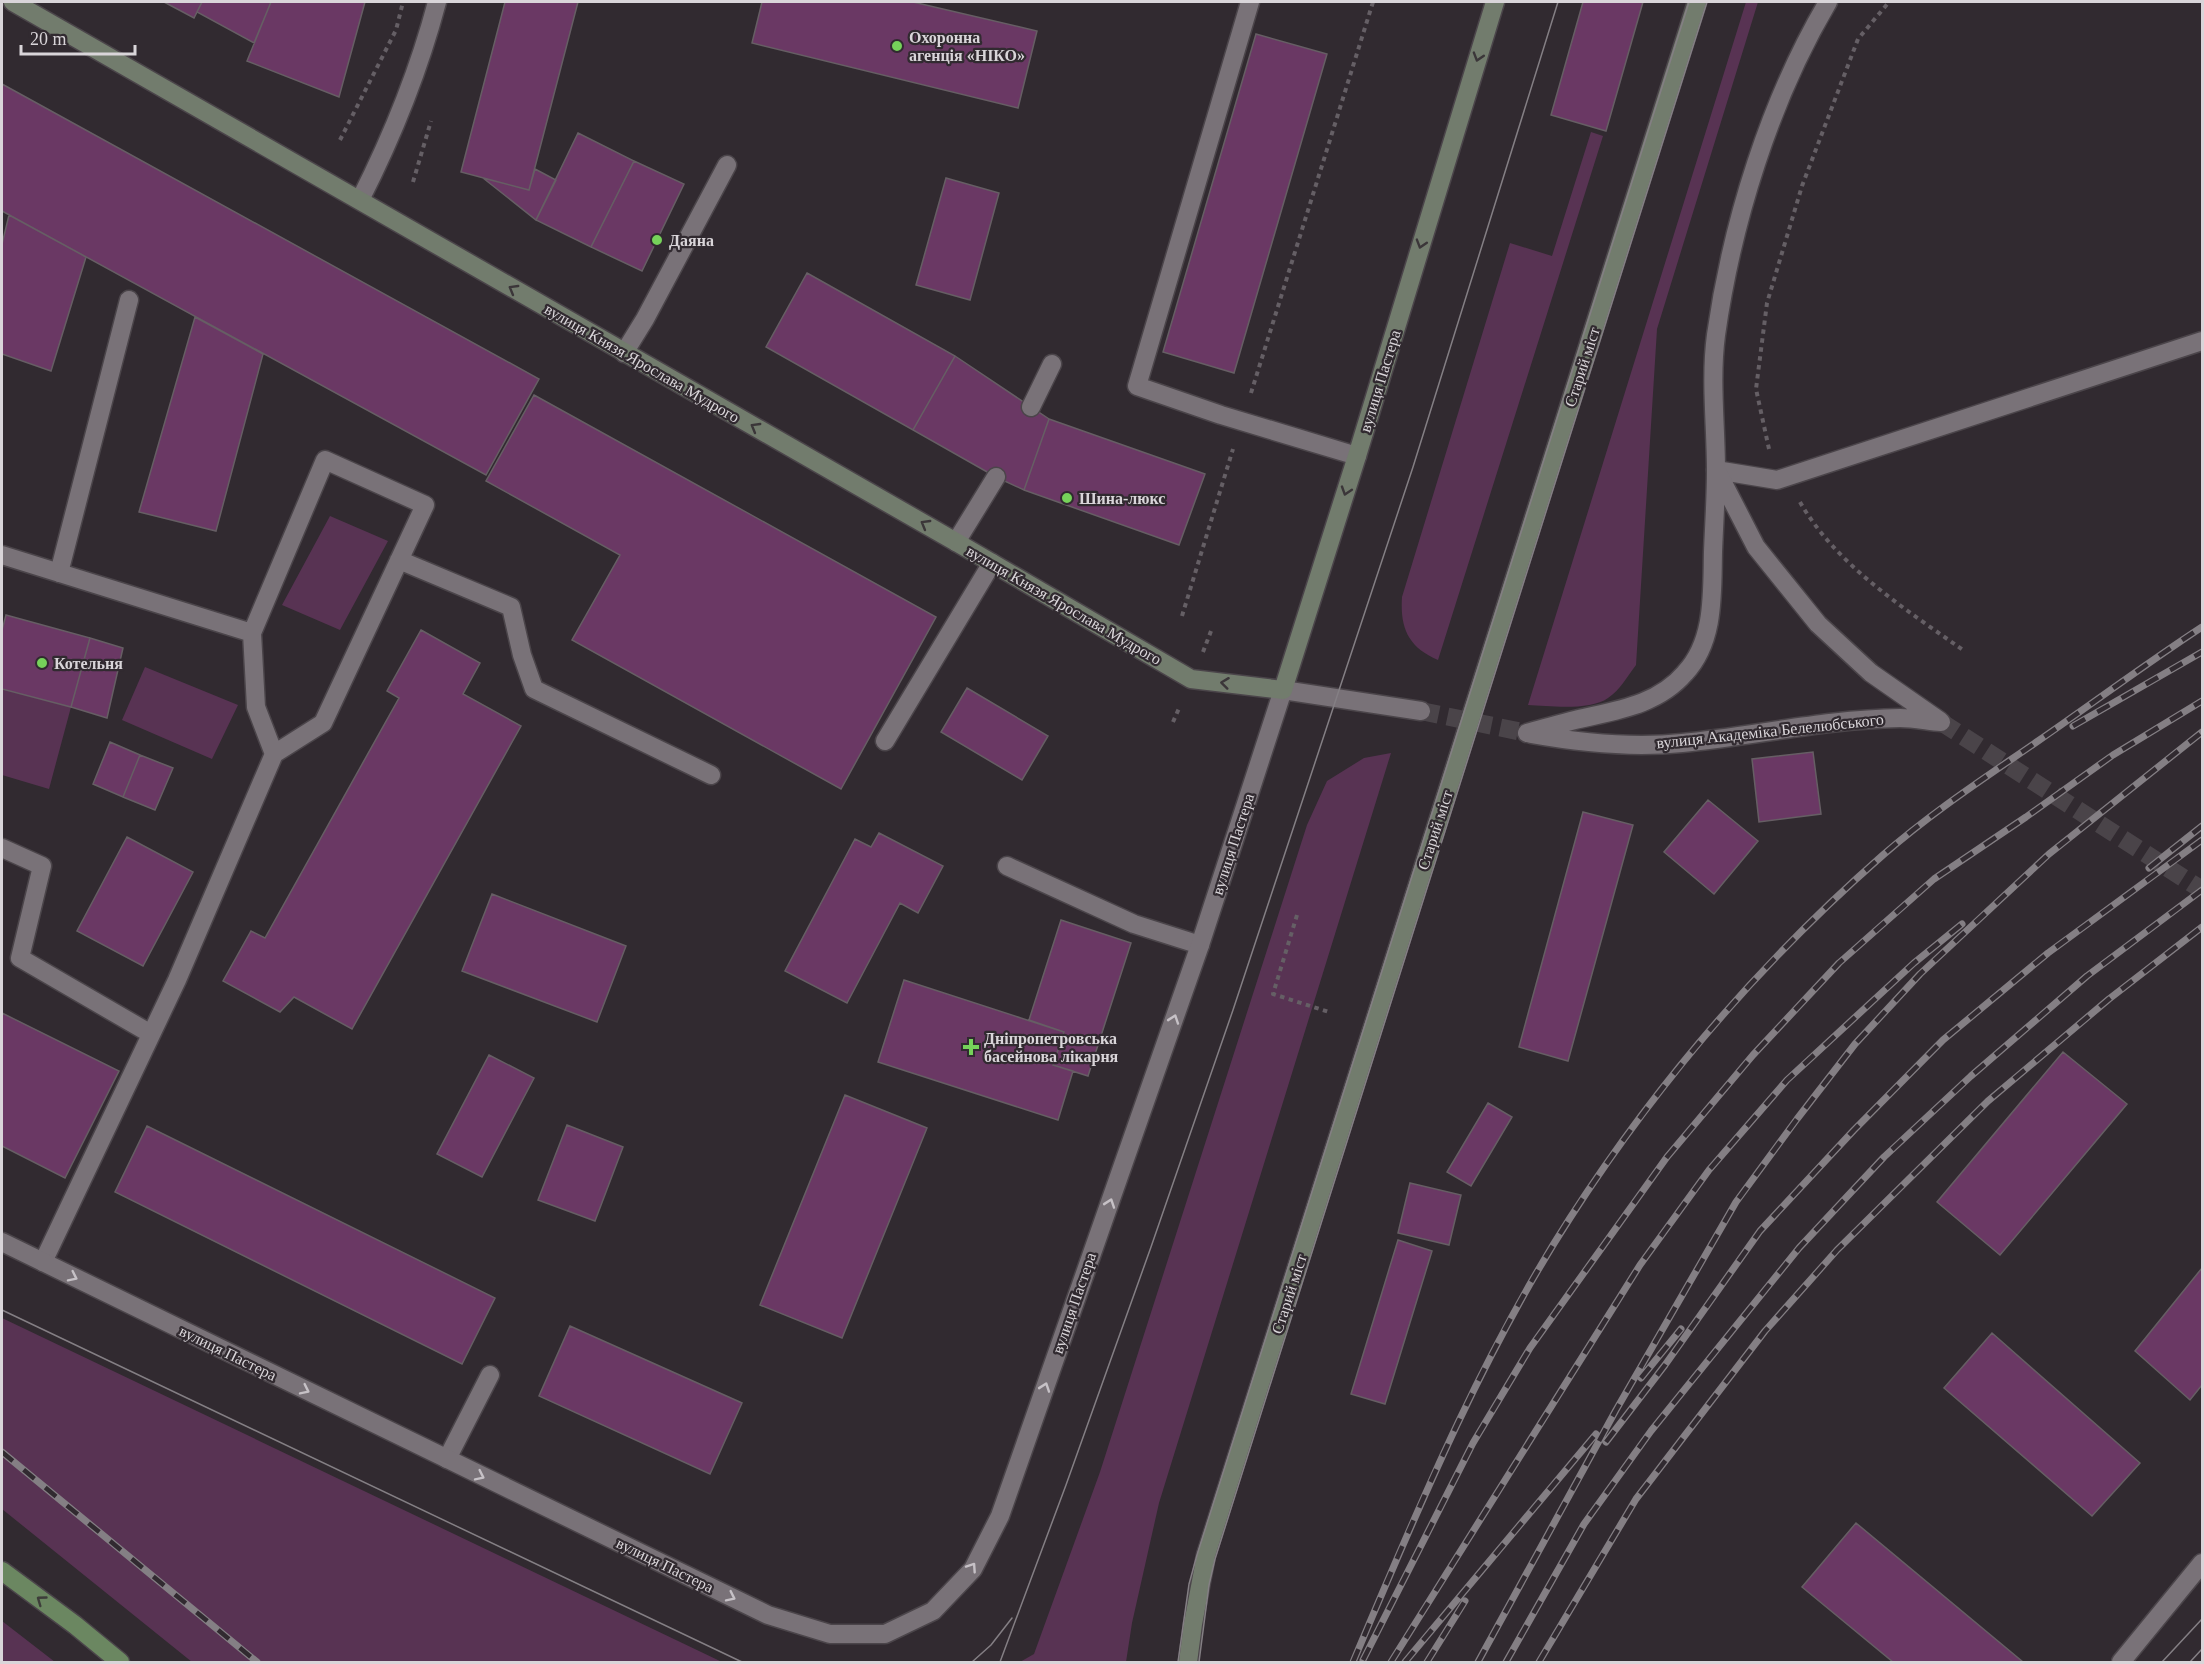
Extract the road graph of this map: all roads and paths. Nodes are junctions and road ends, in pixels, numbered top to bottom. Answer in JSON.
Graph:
{"nodes":[{"id":1,"x":13,"y":2,"type":"edge"},
{"id":2,"x":403,"y":2,"type":"edge"},
{"id":3,"x":437,"y":2,"type":"edge"},
{"id":4,"x":1250,"y":2,"type":"edge"},
{"id":5,"x":1373,"y":2,"type":"edge"},
{"id":6,"x":1495,"y":2,"type":"edge"},
{"id":7,"x":1697,"y":2,"type":"edge"},
{"id":8,"x":1828,"y":2,"type":"edge"},
{"id":9,"x":1889,"y":2,"type":"edge"},
{"id":10,"x":340,"y":140,"type":"dead end"},
{"id":11,"x":727,"y":165,"type":"dead end"},
{"id":12,"x":360,"y":200,"type":"junction"},
{"id":13,"x":129,"y":300,"type":"dead end"},
{"id":14,"x":2202,"y":341,"type":"edge"},
{"id":15,"x":624,"y":353,"type":"junction"},
{"id":16,"x":1052,"y":364,"type":"dead end"},
{"id":17,"x":1031,"y":407,"type":"dead end"},
{"id":18,"x":1242,"y":422,"type":"junction"},
{"id":19,"x":1357,"y":456,"type":"junction"},
{"id":20,"x":1716,"y":470,"type":"junction"},
{"id":21,"x":996,"y":477,"type":"dead end"},
{"id":22,"x":1786,"y":478,"type":"junction"},
{"id":23,"x":956,"y":542,"type":"junction"},
{"id":24,"x":2,"y":555,"type":"edge"},
{"id":25,"x":399,"y":560,"type":"junction"},
{"id":26,"x":992,"y":563,"type":"junction"},
{"id":27,"x":60,"y":573,"type":"junction"},
{"id":28,"x":1182,"y":616,"type":"dead end"},
{"id":29,"x":252,"y":633,"type":"junction"},
{"id":30,"x":1963,"y":650,"type":"dead end"},
{"id":31,"x":1283,"y":690,"type":"junction"},
{"id":32,"x":1421,"y":711,"type":"tunnel mouth"},
{"id":33,"x":885,"y":741,"type":"dead end"},
{"id":34,"x":274,"y":754,"type":"junction"},
{"id":35,"x":711,"y":776,"type":"dead end"},
{"id":36,"x":2,"y":848,"type":"edge"},
{"id":37,"x":1008,"y":866,"type":"dead end"},
{"id":38,"x":1297,"y":915,"type":"dead end"},
{"id":39,"x":1200,"y":945,"type":"junction"},
{"id":40,"x":1329,"y":1012,"type":"dead end"},
{"id":41,"x":151,"y":1034,"type":"junction"},
{"id":42,"x":2,"y":1242,"type":"edge"},
{"id":43,"x":43,"y":1262,"type":"junction"},
{"id":44,"x":489,"y":1375,"type":"dead end"},
{"id":45,"x":447,"y":1459,"type":"junction"},
{"id":46,"x":2202,"y":1563,"type":"edge"},
{"id":47,"x":2,"y":1571,"type":"edge"},
{"id":48,"x":75,"y":1625,"type":"junction"},
{"id":49,"x":98,"y":1662,"type":"edge"},
{"id":50,"x":120,"y":1662,"type":"edge"},
{"id":51,"x":1188,"y":1662,"type":"edge"},
{"id":52,"x":2121,"y":1662,"type":"edge"}],
"edges":[{"from":1,"to":12,"type":"main road","name":"вулиця Князя Ярослава Мудрого"},
{"from":2,"to":10,"type":"path"},
{"from":3,"to":12,"type":"street"},
{"from":4,"to":18,"type":"street"},
{"from":5,"to":18,"type":"path"},
{"from":6,"to":19,"type":"main road","name":"вулиця Пастера","one_way":true},
{"from":7,"to":51,"type":"main road","name":"Старий міст"},
{"from":8,"to":20,"type":"street"},
{"from":9,"to":22,"type":"path"},
{"from":11,"to":15,"type":"street"},
{"from":15,"to":12,"type":"main road","name":"вулиця Князя Ярослава Мудрого","one_way":true},
{"from":13,"to":27,"type":"street"},
{"from":14,"to":22,"type":"street"},
{"from":23,"to":15,"type":"main road","name":"вулиця Князя Ярослава Мудрого","one_way":true},
{"from":16,"to":17,"type":"street"},
{"from":18,"to":19,"type":"street"},
{"from":18,"to":28,"type":"path"},
{"from":19,"to":31,"type":"main road","name":"вулиця Пастера","one_way":true},
{"from":20,"to":20,"type":"street","name":"вулиця Академіка Белелюбського"},
{"from":20,"to":22,"type":"street"},
{"from":21,"to":23,"type":"street"},
{"from":22,"to":30,"type":"path"},
{"from":23,"to":26,"type":"main road","name":"вулиця Князя Ярослава Мудрого"},
{"from":24,"to":27,"type":"street"},
{"from":25,"to":29,"type":"street"},
{"from":25,"to":34,"type":"street"},
{"from":25,"to":35,"type":"street"},
{"from":31,"to":26,"type":"main road","name":"вулиця Князя Ярослава Мудрого","one_way":true},
{"from":26,"to":33,"type":"street"},
{"from":27,"to":29,"type":"street"},
{"from":29,"to":34,"type":"street"},
{"from":31,"to":32,"type":"street"},
{"from":31,"to":39,"type":"street","name":"вулиця Пастера"},
{"from":34,"to":41,"type":"street"},
{"from":36,"to":41,"type":"street"},
{"from":37,"to":39,"type":"street"},
{"from":38,"to":40,"type":"path"},
{"from":45,"to":39,"type":"street","name":"вулиця Пастера","one_way":true},
{"from":41,"to":43,"type":"street"},
{"from":42,"to":43,"type":"street","name":"вулиця Пастера"},
{"from":43,"to":45,"type":"street","name":"вулиця Пастера","one_way":true},
{"from":44,"to":45,"type":"street"},
{"from":46,"to":52,"type":"street"},
{"from":48,"to":47,"type":"main road","one_way":true},
{"from":48,"to":49,"type":"main road"},
{"from":48,"to":50,"type":"main road"}]}
